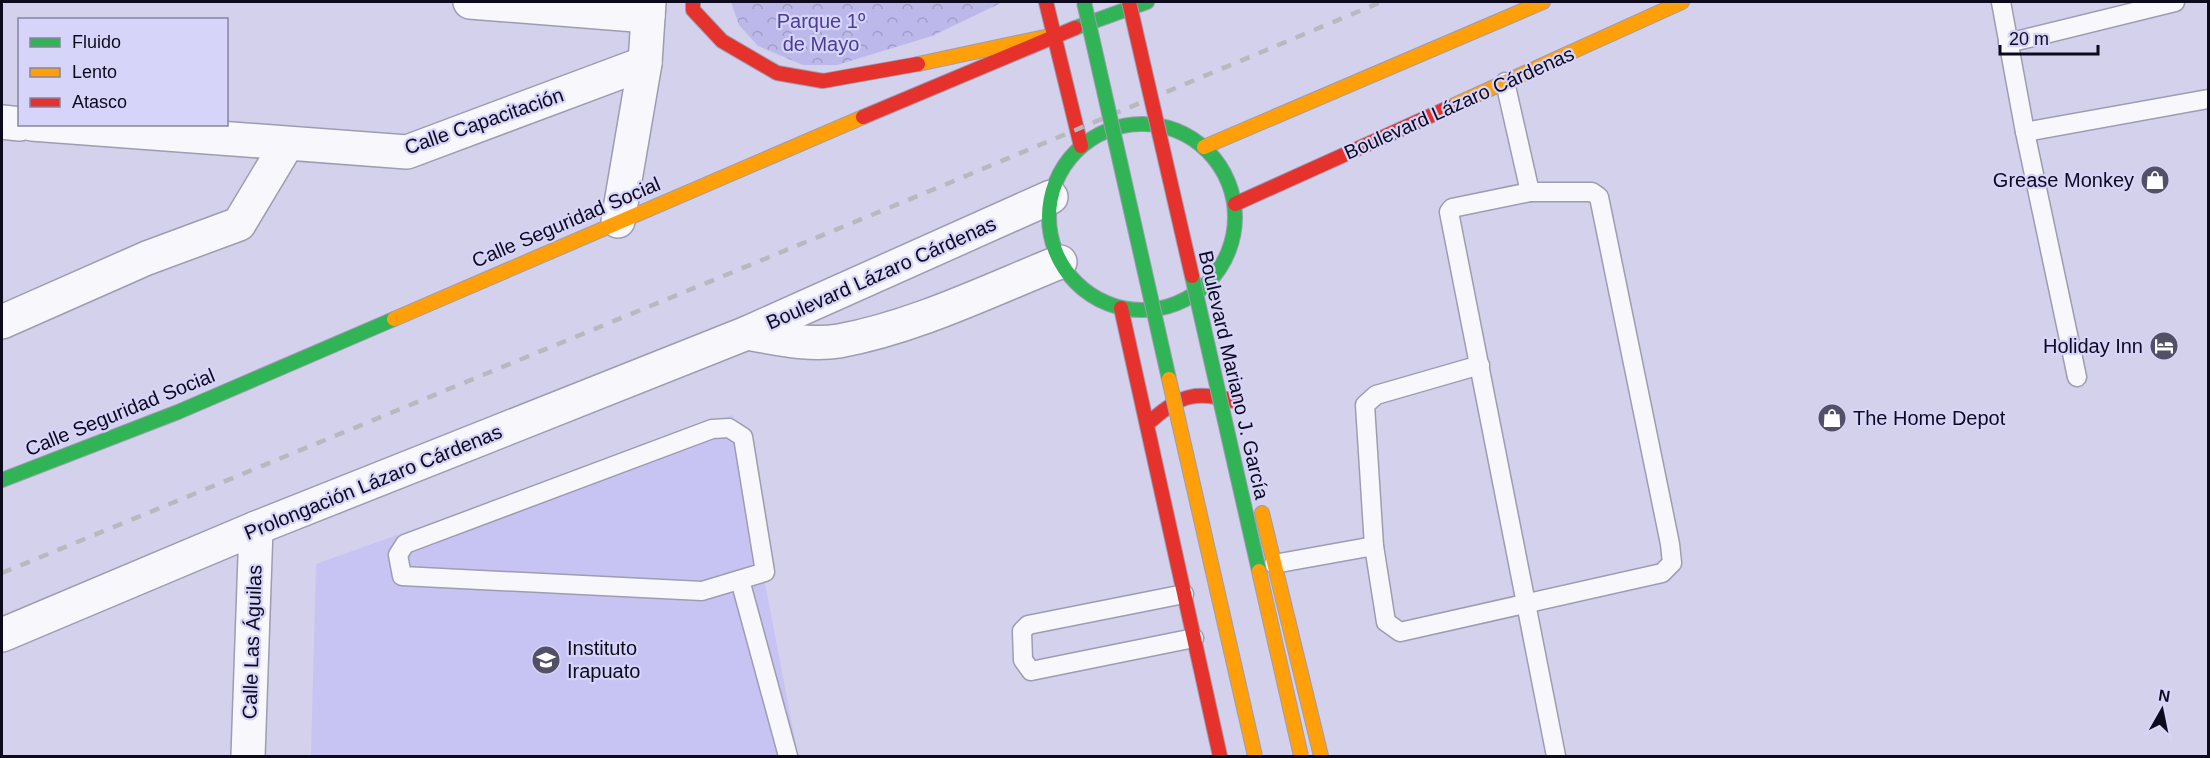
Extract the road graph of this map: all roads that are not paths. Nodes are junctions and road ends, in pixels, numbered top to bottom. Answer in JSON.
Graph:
{"nodes":[{"id":1,"x":470,"y":2,"type":"edge"},
{"id":2,"x":693,"y":2,"type":"edge"},
{"id":3,"x":1046,"y":2,"type":"edge"},
{"id":4,"x":1084,"y":2,"type":"edge"},
{"id":5,"x":1129,"y":2,"type":"edge"},
{"id":6,"x":1543,"y":2,"type":"edge"},
{"id":7,"x":1682,"y":2,"type":"edge"},
{"id":8,"x":2001,"y":2,"type":"edge"},
{"id":9,"x":2175,"y":2,"type":"edge"},
{"id":10,"x":1146,"y":5,"type":"edge"},
{"id":11,"x":649,"y":9,"type":"edge"},
{"id":12,"x":1054,"y":35,"type":"junction"},
{"id":13,"x":2008,"y":44,"type":"junction"},
{"id":14,"x":1154,"y":48,"type":"dead end"},
{"id":15,"x":645,"y":63,"type":"junction"},
{"id":16,"x":1505,"y":82,"type":"junction"},
{"id":17,"x":2208,"y":99,"type":"edge"},
{"id":18,"x":2,"y":122,"type":"edge"},
{"id":19,"x":18,"y":124,"type":"edge"},
{"id":20,"x":58,"y":126,"type":"edge"},
{"id":21,"x":1169,"y":127,"type":"junction"},
{"id":22,"x":2025,"y":132,"type":"junction"},
{"id":23,"x":287,"y":144,"type":"junction"},
{"id":24,"x":1081,"y":146,"type":"junction"},
{"id":25,"x":1204,"y":147,"type":"junction"},
{"id":26,"x":1530,"y":192,"type":"junction"},
{"id":27,"x":1051,"y":197,"type":"junction"},
{"id":28,"x":1236,"y":204,"type":"junction"},
{"id":29,"x":618,"y":221,"type":"junction"},
{"id":30,"x":1060,"y":262,"type":"junction"},
{"id":31,"x":1207,"y":285,"type":"junction"},
{"id":32,"x":1121,"y":308,"type":"junction"},
{"id":33,"x":2,"y":322,"type":"edge"},
{"id":34,"x":747,"y":333,"type":"junction"},
{"id":35,"x":1480,"y":365,"type":"junction"},
{"id":36,"x":2078,"y":377,"type":"dead end"},
{"id":37,"x":1234,"y":401,"type":"junction"},
{"id":38,"x":1240,"y":424,"type":"dead end"},
{"id":39,"x":1147,"y":425,"type":"junction"},
{"id":40,"x":2,"y":480,"type":"edge"},
{"id":41,"x":1257,"y":494,"type":"dead end"},
{"id":42,"x":256,"y":528,"type":"junction"},
{"id":43,"x":1374,"y":546,"type":"junction"},
{"id":44,"x":1274,"y":564,"type":"junction"},
{"id":45,"x":740,"y":580,"type":"junction"},
{"id":46,"x":1184,"y":594,"type":"junction"},
{"id":47,"x":1527,"y":604,"type":"junction"},
{"id":48,"x":2,"y":635,"type":"edge"},
{"id":49,"x":1194,"y":638,"type":"junction"},
{"id":50,"x":248,"y":756,"type":"edge"},
{"id":51,"x":788,"y":756,"type":"edge"},
{"id":52,"x":1220,"y":756,"type":"edge"},
{"id":53,"x":1255,"y":756,"type":"edge"},
{"id":54,"x":1301,"y":756,"type":"edge"},
{"id":55,"x":1321,"y":756,"type":"edge"},
{"id":56,"x":1556,"y":756,"type":"edge"}],
"edges":[{"from":1,"to":11,"type":"street"},
{"from":2,"to":12,"type":"street"},
{"from":3,"to":12,"type":"street"},
{"from":4,"to":53,"type":"street","bridge":true},
{"from":5,"to":54,"type":"street","name":"Boulevard Mariano J. García","bridge":true},
{"from":6,"to":25,"type":"street"},
{"from":7,"to":16,"type":"street","name":"Boulevard Lázaro Cárdenas"},
{"from":8,"to":13,"type":"lane"},
{"from":9,"to":13,"type":"lane"},
{"from":10,"to":12,"type":"street","name":"Calle Seguridad Social"},
{"from":11,"to":15,"type":"street"},
{"from":12,"to":24,"type":"street"},
{"from":12,"to":29,"type":"street","name":"Calle Seguridad Social"},
{"from":13,"to":22,"type":"lane"},
{"from":14,"to":21,"type":"street"},
{"from":15,"to":23,"type":"street","name":"Calle Capacitación"},
{"from":15,"to":29,"type":"street"},
{"from":16,"to":26,"type":"lane"},
{"from":16,"to":28,"type":"street","name":"Boulevard Lázaro Cárdenas"},
{"from":17,"to":22,"type":"lane"},
{"from":18,"to":19,"type":"street"},
{"from":20,"to":23,"type":"street","name":"Calle Capacitación"},
{"from":21,"to":24,"type":"street"},
{"from":21,"to":25,"type":"street"},
{"from":22,"to":36,"type":"lane"},
{"from":23,"to":33,"type":"street"},
{"from":24,"to":27,"type":"street"},
{"from":25,"to":28,"type":"street"},
{"from":26,"to":35,"type":"lane"},
{"from":26,"to":47,"type":"lane"},
{"from":27,"to":30,"type":"street"},
{"from":27,"to":34,"type":"street","name":"Boulevard Lázaro Cárdenas"},
{"from":28,"to":31,"type":"street"},
{"from":29,"to":40,"type":"street","name":"Calle Seguridad Social"},
{"from":30,"to":32,"type":"street"},
{"from":30,"to":34,"type":"street","name":"Boulevard Lázaro Cárdenas"},
{"from":31,"to":32,"type":"street"},
{"from":31,"to":37,"type":"street"},
{"from":32,"to":39,"type":"street"},
{"from":34,"to":42,"type":"street","name":"Prolongación Lázaro Cárdenas"},
{"from":35,"to":43,"type":"lane"},
{"from":35,"to":47,"type":"lane"},
{"from":37,"to":38,"type":"street"},
{"from":37,"to":39,"type":"street"},
{"from":39,"to":46,"type":"street"},
{"from":41,"to":44,"type":"street"},
{"from":42,"to":48,"type":"street","name":"Prolongación Lázaro Cárdenas"},
{"from":42,"to":50,"type":"street","name":"Calle Las Águilas"},
{"from":43,"to":44,"type":"lane"},
{"from":43,"to":47,"type":"lane"},
{"from":44,"to":55,"type":"street"},
{"from":45,"to":45,"type":"lane"},
{"from":45,"to":51,"type":"lane"},
{"from":46,"to":49,"type":"street"},
{"from":46,"to":49,"type":"lane"},
{"from":47,"to":56,"type":"lane"},
{"from":49,"to":52,"type":"street"}]}
